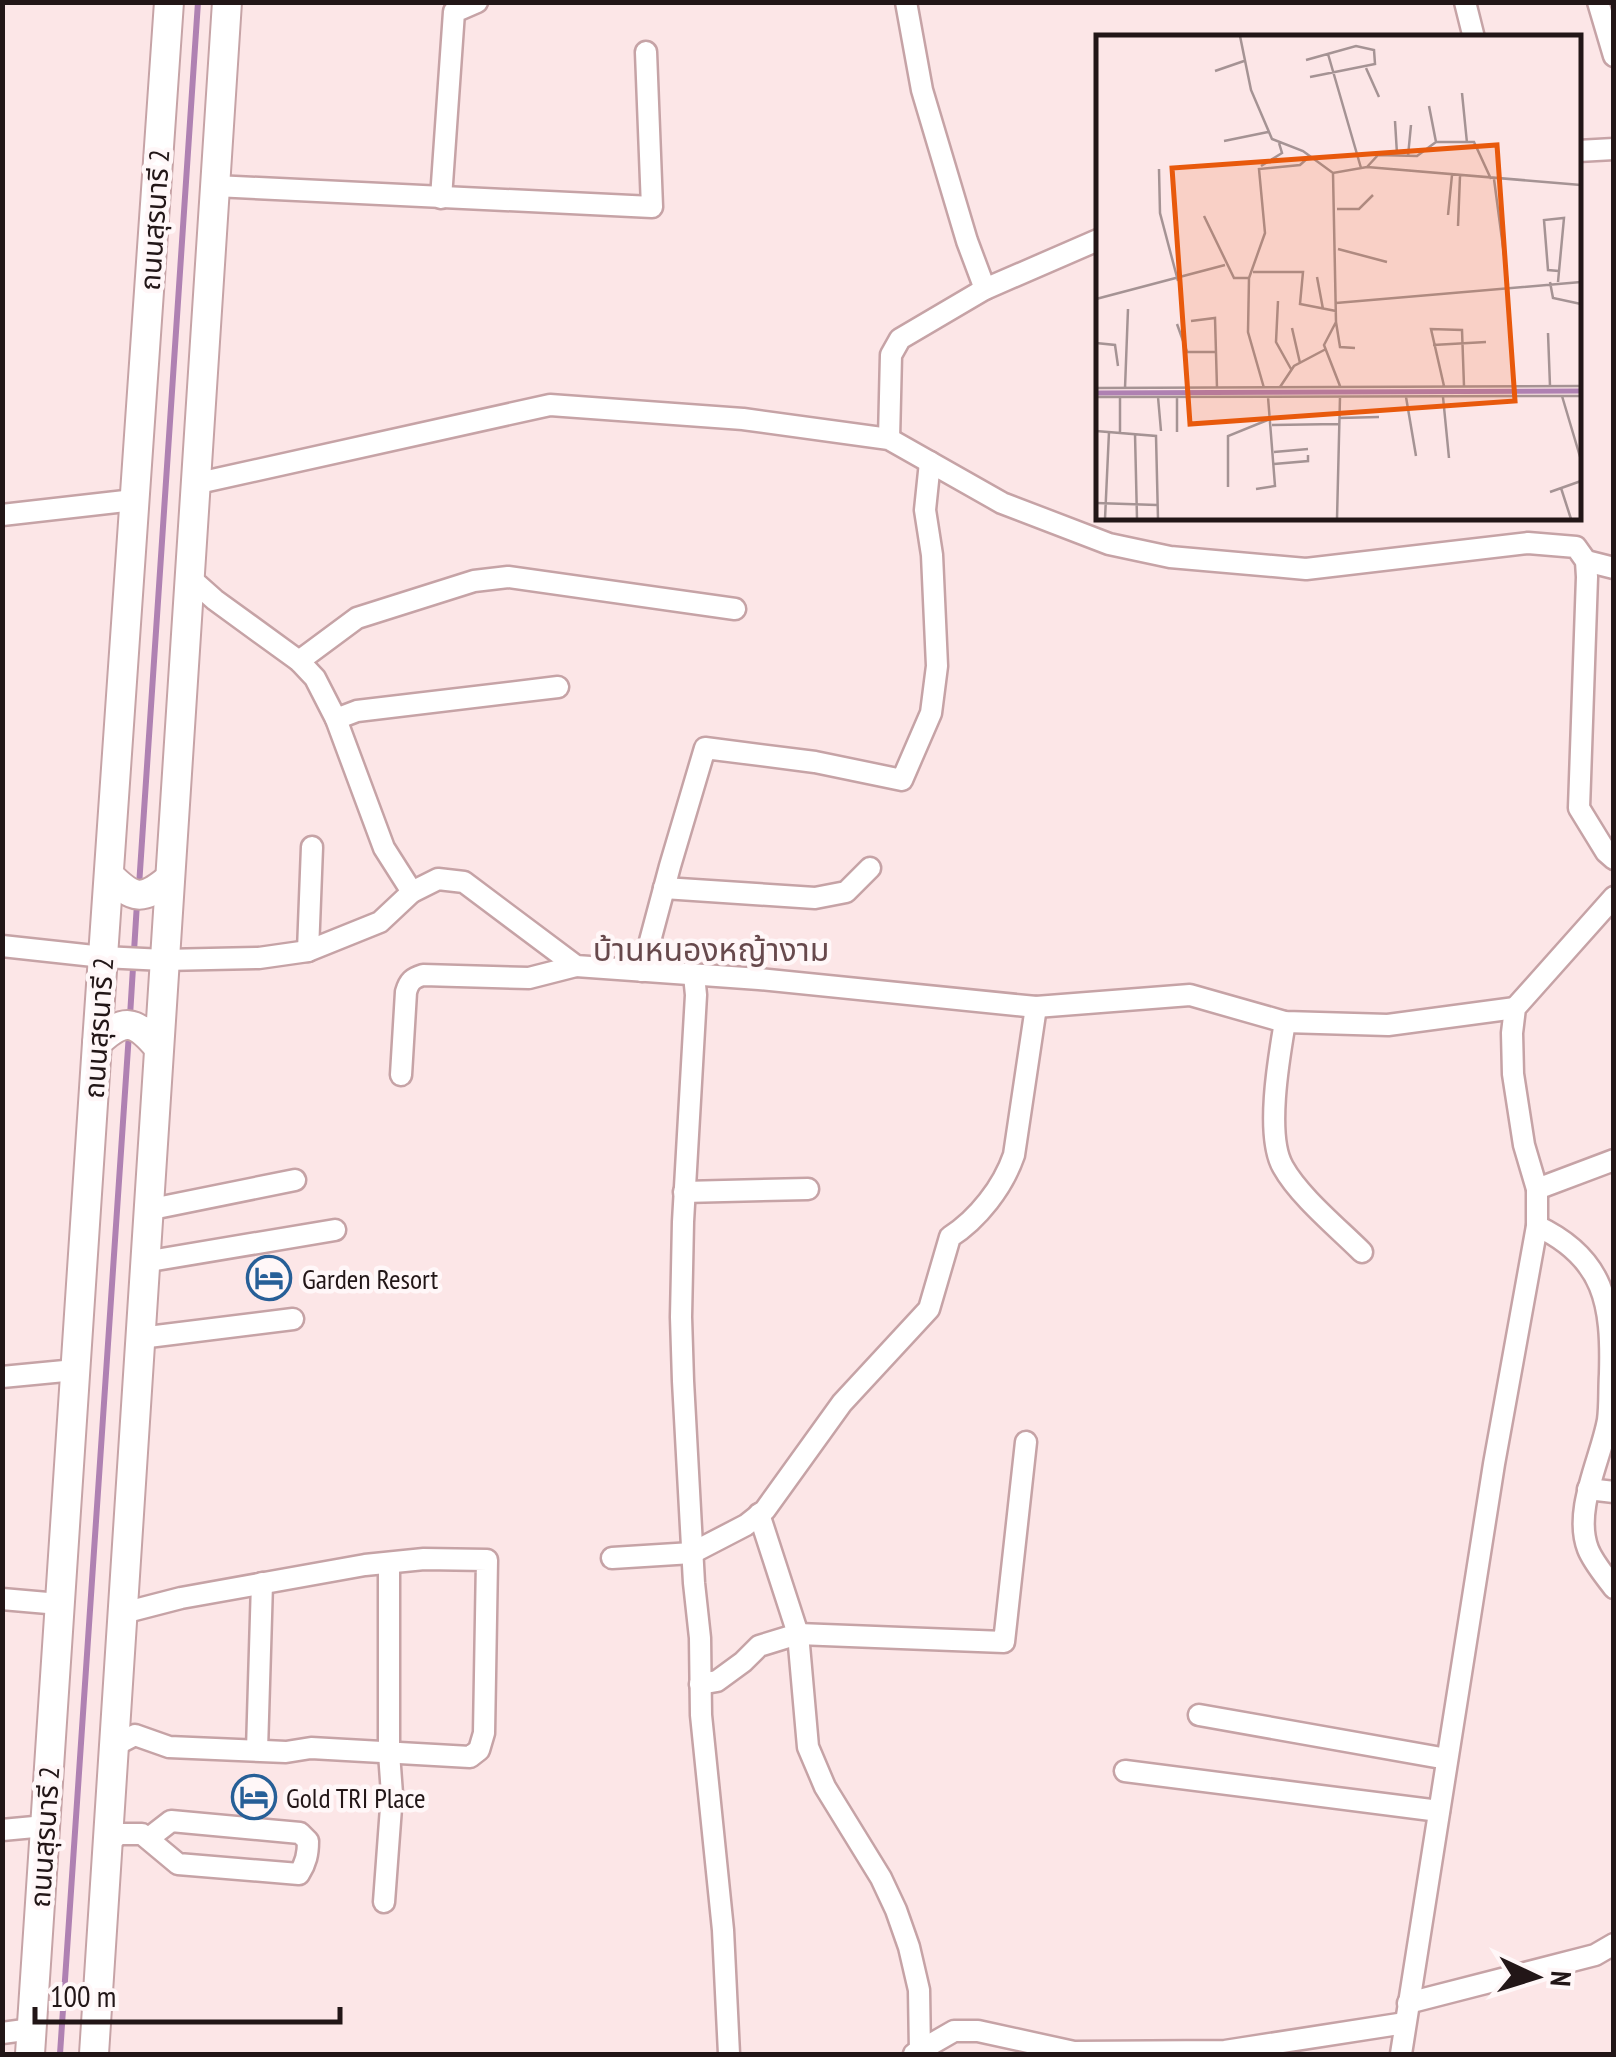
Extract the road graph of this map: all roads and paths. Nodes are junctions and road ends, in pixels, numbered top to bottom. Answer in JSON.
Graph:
{"nodes":[{"id":1,"x":169,"y":2,"type":"edge"},
{"id":2,"x":228,"y":2,"type":"edge"},
{"id":3,"x":478,"y":2,"type":"edge"},
{"id":4,"x":906,"y":2,"type":"edge"},
{"id":5,"x":1465,"y":2,"type":"edge"},
{"id":6,"x":1598,"y":2,"type":"edge"},
{"id":7,"x":1473,"y":35,"type":"edge"},
{"id":8,"x":646,"y":52,"type":"dead end"},
{"id":9,"x":1614,"y":56,"type":"edge"},
{"id":10,"x":1614,"y":149,"type":"edge"},
{"id":11,"x":1581,"y":151,"type":"edge"},
{"id":12,"x":215,"y":186,"type":"junction"},
{"id":13,"x":441,"y":198,"type":"junction"},
{"id":14,"x":1096,"y":241,"type":"edge"},
{"id":15,"x":985,"y":289,"type":"junction"},
{"id":16,"x":889,"y":439,"type":"junction"},
{"id":17,"x":930,"y":462,"type":"junction"},
{"id":18,"x":194,"y":484,"type":"junction"},
{"id":19,"x":134,"y":500,"type":"junction"},
{"id":20,"x":2,"y":515,"type":"edge"},
{"id":21,"x":1586,"y":561,"type":"junction"},
{"id":22,"x":1614,"y":568,"type":"edge"},
{"id":23,"x":188,"y":576,"type":"junction"},
{"id":24,"x":735,"y":609,"type":"dead end"},
{"id":25,"x":299,"y":661,"type":"junction"},
{"id":26,"x":558,"y":687,"type":"dead end"},
{"id":27,"x":336,"y":719,"type":"junction"},
{"id":28,"x":312,"y":848,"type":"dead end"},
{"id":29,"x":1614,"y":859,"type":"edge"},
{"id":30,"x":870,"y":868,"type":"dead end"},
{"id":31,"x":115,"y":881,"type":"junction"},
{"id":32,"x":162,"y":885,"type":"junction"},
{"id":33,"x":664,"y":888,"type":"junction"},
{"id":34,"x":412,"y":892,"type":"junction"},
{"id":35,"x":1614,"y":896,"type":"edge"},
{"id":36,"x":2,"y":946,"type":"edge"},
{"id":37,"x":308,"y":951,"type":"junction"},
{"id":38,"x":111,"y":958,"type":"junction"},
{"id":39,"x":157,"y":960,"type":"junction"},
{"id":40,"x":576,"y":966,"type":"junction"},
{"id":41,"x":642,"y":972,"type":"junction"},
{"id":42,"x":694,"y":975,"type":"junction"},
{"id":43,"x":1036,"y":1007,"type":"junction"},
{"id":44,"x":1516,"y":1008,"type":"junction"},
{"id":45,"x":1285,"y":1022,"type":"junction"},
{"id":46,"x":104,"y":1037,"type":"junction"},
{"id":47,"x":151,"y":1039,"type":"junction"},
{"id":48,"x":401,"y":1075,"type":"dead end"},
{"id":49,"x":1614,"y":1160,"type":"edge"},
{"id":50,"x":296,"y":1180,"type":"dead end"},
{"id":51,"x":808,"y":1188,"type":"dead end"},
{"id":52,"x":1537,"y":1189,"type":"junction"},
{"id":53,"x":684,"y":1192,"type":"junction"},
{"id":54,"x":148,"y":1210,"type":"junction"},
{"id":55,"x":1537,"y":1226,"type":"junction"},
{"id":56,"x":336,"y":1230,"type":"dead end"},
{"id":57,"x":1362,"y":1252,"type":"dead end"},
{"id":58,"x":144,"y":1262,"type":"junction"},
{"id":59,"x":293,"y":1319,"type":"dead end"},
{"id":60,"x":140,"y":1338,"type":"junction"},
{"id":61,"x":75,"y":1370,"type":"junction"},
{"id":62,"x":2,"y":1377,"type":"edge"},
{"id":63,"x":1611,"y":1420,"type":"edge"},
{"id":64,"x":1026,"y":1442,"type":"dead end"},
{"id":65,"x":1588,"y":1489,"type":"junction"},
{"id":66,"x":1614,"y":1492,"type":"edge"},
{"id":67,"x":759,"y":1514,"type":"junction"},
{"id":68,"x":692,"y":1553,"type":"junction"},
{"id":69,"x":612,"y":1558,"type":"dead end"},
{"id":70,"x":390,"y":1564,"type":"junction"},
{"id":71,"x":262,"y":1583,"type":"junction"},
{"id":72,"x":1614,"y":1588,"type":"edge"},
{"id":73,"x":2,"y":1599,"type":"edge"},
{"id":74,"x":60,"y":1604,"type":"junction"},
{"id":75,"x":123,"y":1613,"type":"junction"},
{"id":76,"x":798,"y":1634,"type":"junction"},
{"id":77,"x":700,"y":1684,"type":"junction"},
{"id":78,"x":1198,"y":1715,"type":"dead end"},
{"id":79,"x":114,"y":1746,"type":"junction"},
{"id":80,"x":256,"y":1750,"type":"junction"},
{"id":81,"x":389,"y":1753,"type":"junction"},
{"id":82,"x":1447,"y":1760,"type":"junction"},
{"id":83,"x":1125,"y":1771,"type":"dead end"},
{"id":84,"x":1439,"y":1811,"type":"junction"},
{"id":85,"x":45,"y":1826,"type":"junction"},
{"id":86,"x":2,"y":1830,"type":"edge"},
{"id":87,"x":149,"y":1838,"type":"junction"},
{"id":88,"x":108,"y":1842,"type":"junction"},
{"id":89,"x":384,"y":1902,"type":"dead end"},
{"id":90,"x":1614,"y":1944,"type":"edge"},
{"id":91,"x":1407,"y":2013,"type":"junction"},
{"id":92,"x":2,"y":2033,"type":"edge"},
{"id":93,"x":31,"y":2042,"type":"edge"},
{"id":94,"x":916,"y":2053,"type":"edge"},
{"id":95,"x":1225,"y":2053,"type":"edge"},
{"id":96,"x":94,"y":2054,"type":"edge"},
{"id":97,"x":729,"y":2054,"type":"edge"},
{"id":98,"x":1401,"y":2054,"type":"edge"}],
"edges":[{"from":1,"to":19,"type":"main road","name":"ถนนสุรนารี 2"},
{"from":2,"to":12,"type":"main road"},
{"from":3,"to":13,"type":"street"},
{"from":4,"to":15,"type":"street"},
{"from":5,"to":7,"type":"street"},
{"from":6,"to":9,"type":"street"},
{"from":8,"to":13,"type":"street"},
{"from":10,"to":11,"type":"street"},
{"from":12,"to":13,"type":"street"},
{"from":12,"to":18,"type":"main road"},
{"from":14,"to":15,"type":"street"},
{"from":15,"to":16,"type":"street"},
{"from":16,"to":17,"type":"street"},
{"from":16,"to":18,"type":"street"},
{"from":17,"to":21,"type":"street"},
{"from":17,"to":33,"type":"street"},
{"from":18,"to":23,"type":"main road"},
{"from":19,"to":20,"type":"street"},
{"from":19,"to":31,"type":"main road","name":"ถนนสุรนารี 2"},
{"from":21,"to":22,"type":"street"},
{"from":21,"to":29,"type":"street"},
{"from":23,"to":25,"type":"street"},
{"from":23,"to":32,"type":"main road"},
{"from":24,"to":25,"type":"street"},
{"from":25,"to":27,"type":"street"},
{"from":26,"to":27,"type":"street"},
{"from":27,"to":34,"type":"street"},
{"from":28,"to":37,"type":"street"},
{"from":30,"to":33,"type":"street"},
{"from":31,"to":32,"type":"main road"},
{"from":31,"to":38,"type":"main road","name":"ถนนสุรนารี 2"},
{"from":32,"to":39,"type":"main road"},
{"from":33,"to":41,"type":"street"},
{"from":34,"to":37,"type":"street"},
{"from":34,"to":40,"type":"street"},
{"from":35,"to":44,"type":"street"},
{"from":36,"to":38,"type":"street"},
{"from":37,"to":39,"type":"street"},
{"from":38,"to":39,"type":"street"},
{"from":38,"to":46,"type":"main road","name":"ถนนสุรนารี 2"},
{"from":39,"to":47,"type":"main road"},
{"from":40,"to":41,"type":"street"},
{"from":40,"to":48,"type":"street"},
{"from":41,"to":42,"type":"street"},
{"from":42,"to":43,"type":"street"},
{"from":42,"to":53,"type":"street"},
{"from":43,"to":45,"type":"street"},
{"from":43,"to":67,"type":"street"},
{"from":44,"to":45,"type":"street"},
{"from":44,"to":52,"type":"street"},
{"from":45,"to":57,"type":"street"},
{"from":46,"to":47,"type":"main road"},
{"from":46,"to":61,"type":"main road","name":"ถนนสุรนารี 2"},
{"from":47,"to":54,"type":"main road"},
{"from":49,"to":52,"type":"street"},
{"from":50,"to":54,"type":"street"},
{"from":51,"to":53,"type":"street"},
{"from":52,"to":55,"type":"street"},
{"from":53,"to":68,"type":"street"},
{"from":54,"to":58,"type":"main road"},
{"from":55,"to":63,"type":"street"},
{"from":55,"to":82,"type":"street"},
{"from":56,"to":58,"type":"street"},
{"from":58,"to":60,"type":"main road"},
{"from":59,"to":60,"type":"street"},
{"from":60,"to":75,"type":"main road"},
{"from":61,"to":62,"type":"street"},
{"from":61,"to":74,"type":"main road","name":"ถนนสุรนารี 2"},
{"from":63,"to":65,"type":"street"},
{"from":64,"to":76,"type":"street"},
{"from":65,"to":66,"type":"street"},
{"from":65,"to":72,"type":"street"},
{"from":67,"to":68,"type":"street"},
{"from":67,"to":76,"type":"street"},
{"from":68,"to":69,"type":"street"},
{"from":68,"to":77,"type":"street"},
{"from":70,"to":71,"type":"street"},
{"from":70,"to":81,"type":"street"},
{"from":70,"to":81,"type":"street"},
{"from":71,"to":75,"type":"street"},
{"from":71,"to":80,"type":"street"},
{"from":73,"to":74,"type":"street"},
{"from":74,"to":85,"type":"main road","name":"ถนนสุรนารี 2"},
{"from":75,"to":79,"type":"main road"},
{"from":76,"to":77,"type":"street"},
{"from":76,"to":94,"type":"street"},
{"from":77,"to":97,"type":"street"},
{"from":78,"to":82,"type":"street"},
{"from":79,"to":80,"type":"street"},
{"from":79,"to":88,"type":"main road"},
{"from":80,"to":81,"type":"street"},
{"from":81,"to":89,"type":"street"},
{"from":82,"to":84,"type":"street"},
{"from":83,"to":84,"type":"street"},
{"from":84,"to":91,"type":"street"},
{"from":85,"to":86,"type":"street"},
{"from":85,"to":93,"type":"main road","name":"ถนนสุรนารี 2"},
{"from":87,"to":87,"type":"street"},
{"from":87,"to":88,"type":"street"},
{"from":88,"to":96,"type":"main road"},
{"from":90,"to":91,"type":"street"},
{"from":91,"to":95,"type":"street"},
{"from":91,"to":98,"type":"street"},
{"from":92,"to":93,"type":"street"},
{"from":94,"to":95,"type":"street"}]}
